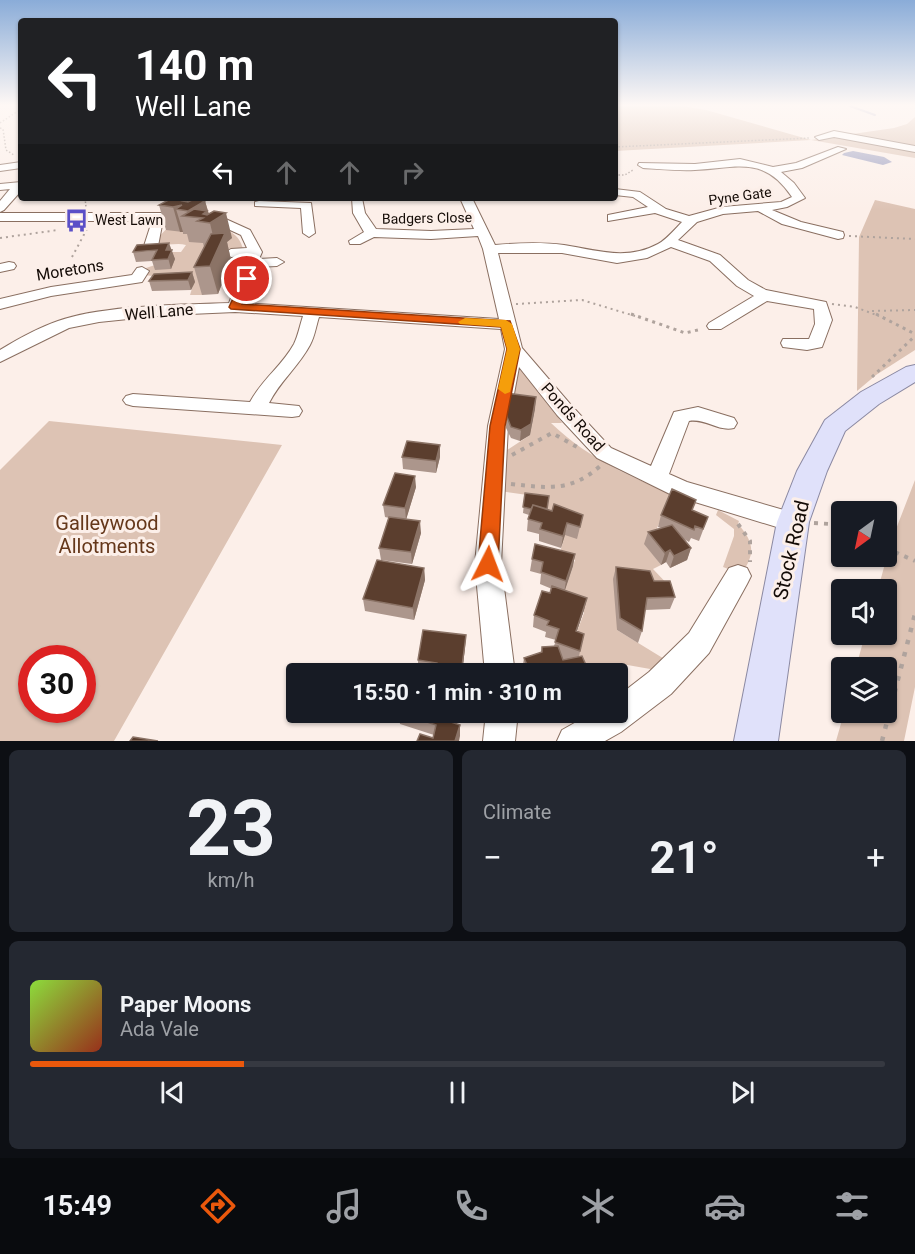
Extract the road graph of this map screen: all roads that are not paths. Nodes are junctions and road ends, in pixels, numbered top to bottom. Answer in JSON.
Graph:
{"nodes":[{"id":1,"x":867,"y":141,"type":"edge"},
{"id":2,"x":882,"y":141,"type":"edge"},
{"id":3,"x":894,"y":146,"type":"junction"},
{"id":4,"x":841,"y":149,"type":"dead end"},
{"id":5,"x":915,"y":149,"type":"edge"},
{"id":6,"x":18,"y":165,"type":"edge"},
{"id":7,"x":643,"y":165,"type":"road end"},
{"id":8,"x":0,"y":168,"type":"edge"},
{"id":9,"x":773,"y":170,"type":"junction"},
{"id":10,"x":18,"y":185,"type":"edge"},
{"id":11,"x":18,"y":187,"type":"edge"},
{"id":12,"x":0,"y":188,"type":"edge"},
{"id":13,"x":618,"y":192,"type":"edge"},
{"id":14,"x":260,"y":201,"type":"edge"},
{"id":15,"x":358,"y":201,"type":"edge"},
{"id":16,"x":467,"y":201,"type":"edge"},
{"id":17,"x":759,"y":206,"type":"junction"},
{"id":18,"x":0,"y":208,"type":"edge"},
{"id":19,"x":657,"y":209,"type":"junction"},
{"id":20,"x":0,"y":217,"type":"edge"},
{"id":21,"x":163,"y":217,"type":"junction"},
{"id":22,"x":612,"y":218,"type":"dead end"},
{"id":23,"x":238,"y":219,"type":"junction"},
{"id":24,"x":691,"y":221,"type":"junction"},
{"id":25,"x":482,"y":232,"type":"junction"},
{"id":26,"x":309,"y":233,"type":"dead end"},
{"id":27,"x":372,"y":233,"type":"junction"},
{"id":28,"x":838,"y":235,"type":"road end"},
{"id":29,"x":355,"y":241,"type":"dead end"},
{"id":30,"x":669,"y":242,"type":"junction"},
{"id":31,"x":151,"y":246,"type":"edge"},
{"id":32,"x":489,"y":249,"type":"junction"},
{"id":33,"x":231,"y":254,"type":"dead end"},
{"id":34,"x":254,"y":257,"type":"junction"},
{"id":35,"x":277,"y":262,"type":"dead end"},
{"id":36,"x":142,"y":271,"type":"dead end"},
{"id":37,"x":766,"y":295,"type":"junction"},
{"id":38,"x":0,"y":304,"type":"edge"},
{"id":39,"x":235,"y":307,"type":"junction"},
{"id":40,"x":312,"y":313,"type":"junction"},
{"id":41,"x":506,"y":324,"type":"junction"},
{"id":42,"x":715,"y":326,"type":"road end"},
{"id":43,"x":789,"y":343,"type":"dead end"},
{"id":44,"x":514,"y":349,"type":"junction"},
{"id":45,"x":0,"y":357,"type":"edge"},
{"id":46,"x":915,"y":372,"type":"edge"},
{"id":47,"x":133,"y":400,"type":"dead end"},
{"id":48,"x":257,"y":408,"type":"junction"},
{"id":49,"x":292,"y":411,"type":"dead end"},
{"id":50,"x":727,"y":423,"type":"dead end"},
{"id":51,"x":657,"y":478,"type":"junction"},
{"id":52,"x":794,"y":522,"type":"junction"},
{"id":53,"x":744,"y":569,"type":"road end"},
{"id":54,"x":499,"y":663,"type":"edge"},
{"id":55,"x":501,"y":723,"type":"edge"},
{"id":56,"x":499,"y":741,"type":"edge"},
{"id":57,"x":573,"y":741,"type":"edge"},
{"id":58,"x":756,"y":741,"type":"edge"}],
"edges":[{"from":1,"to":3,"type":"street"},
{"from":2,"to":3,"type":"street"},
{"from":3,"to":5,"type":"street"},
{"from":4,"to":9,"type":"street","name":"Pyne Gate"},
{"from":6,"to":8,"type":"street"},
{"from":7,"to":9,"type":"street"},
{"from":9,"to":17,"type":"street","name":"Pyne Gate"},
{"from":10,"to":12,"type":"street"},
{"from":11,"to":18,"type":"street"},
{"from":13,"to":19,"type":"street"},
{"from":14,"to":23,"type":"street"},
{"from":14,"to":26,"type":"street"},
{"from":15,"to":27,"type":"street","name":"Badgers Close"},
{"from":16,"to":25,"type":"street","name":"Ponds Road"},
{"from":17,"to":24,"type":"street","name":"Pyne Gate"},
{"from":17,"to":28,"type":"street"},
{"from":19,"to":22,"type":"street"},
{"from":19,"to":24,"type":"street"},
{"from":20,"to":21,"type":"street"},
{"from":21,"to":23,"type":"street"},
{"from":21,"to":31,"type":"street"},
{"from":23,"to":34,"type":"street"},
{"from":24,"to":30,"type":"street","name":"Pyne Gate"},
{"from":25,"to":27,"type":"street","name":"Badgers Close"},
{"from":25,"to":32,"type":"street","name":"Ponds Road"},
{"from":27,"to":29,"type":"street","name":"Badgers Close"},
{"from":30,"to":32,"type":"street","name":"Pyne Gate"},
{"from":30,"to":37,"type":"street"},
{"from":32,"to":41,"type":"street","name":"Ponds Road"},
{"from":33,"to":34,"type":"street"},
{"from":34,"to":35,"type":"street"},
{"from":34,"to":39,"type":"street"},
{"from":36,"to":38,"type":"street","name":"Moretons"},
{"from":37,"to":42,"type":"street"},
{"from":37,"to":43,"type":"street"},
{"from":39,"to":40,"type":"street","name":"Well Lane"},
{"from":39,"to":45,"type":"street","name":"Well Lane"},
{"from":40,"to":41,"type":"street","name":"Well Lane"},
{"from":40,"to":48,"type":"street"},
{"from":41,"to":44,"type":"street","name":"Ponds Road"},
{"from":44,"to":51,"type":"street","name":"Ponds Road"},
{"from":44,"to":54,"type":"street"},
{"from":46,"to":52,"type":"main road","name":"Stock Road"},
{"from":47,"to":48,"type":"street"},
{"from":48,"to":49,"type":"street"},
{"from":50,"to":51,"type":"street"},
{"from":51,"to":52,"type":"street","name":"Ponds Road"},
{"from":52,"to":58,"type":"main road","name":"Stock Road"},
{"from":53,"to":57,"type":"street"},
{"from":55,"to":56,"type":"street"}]}
